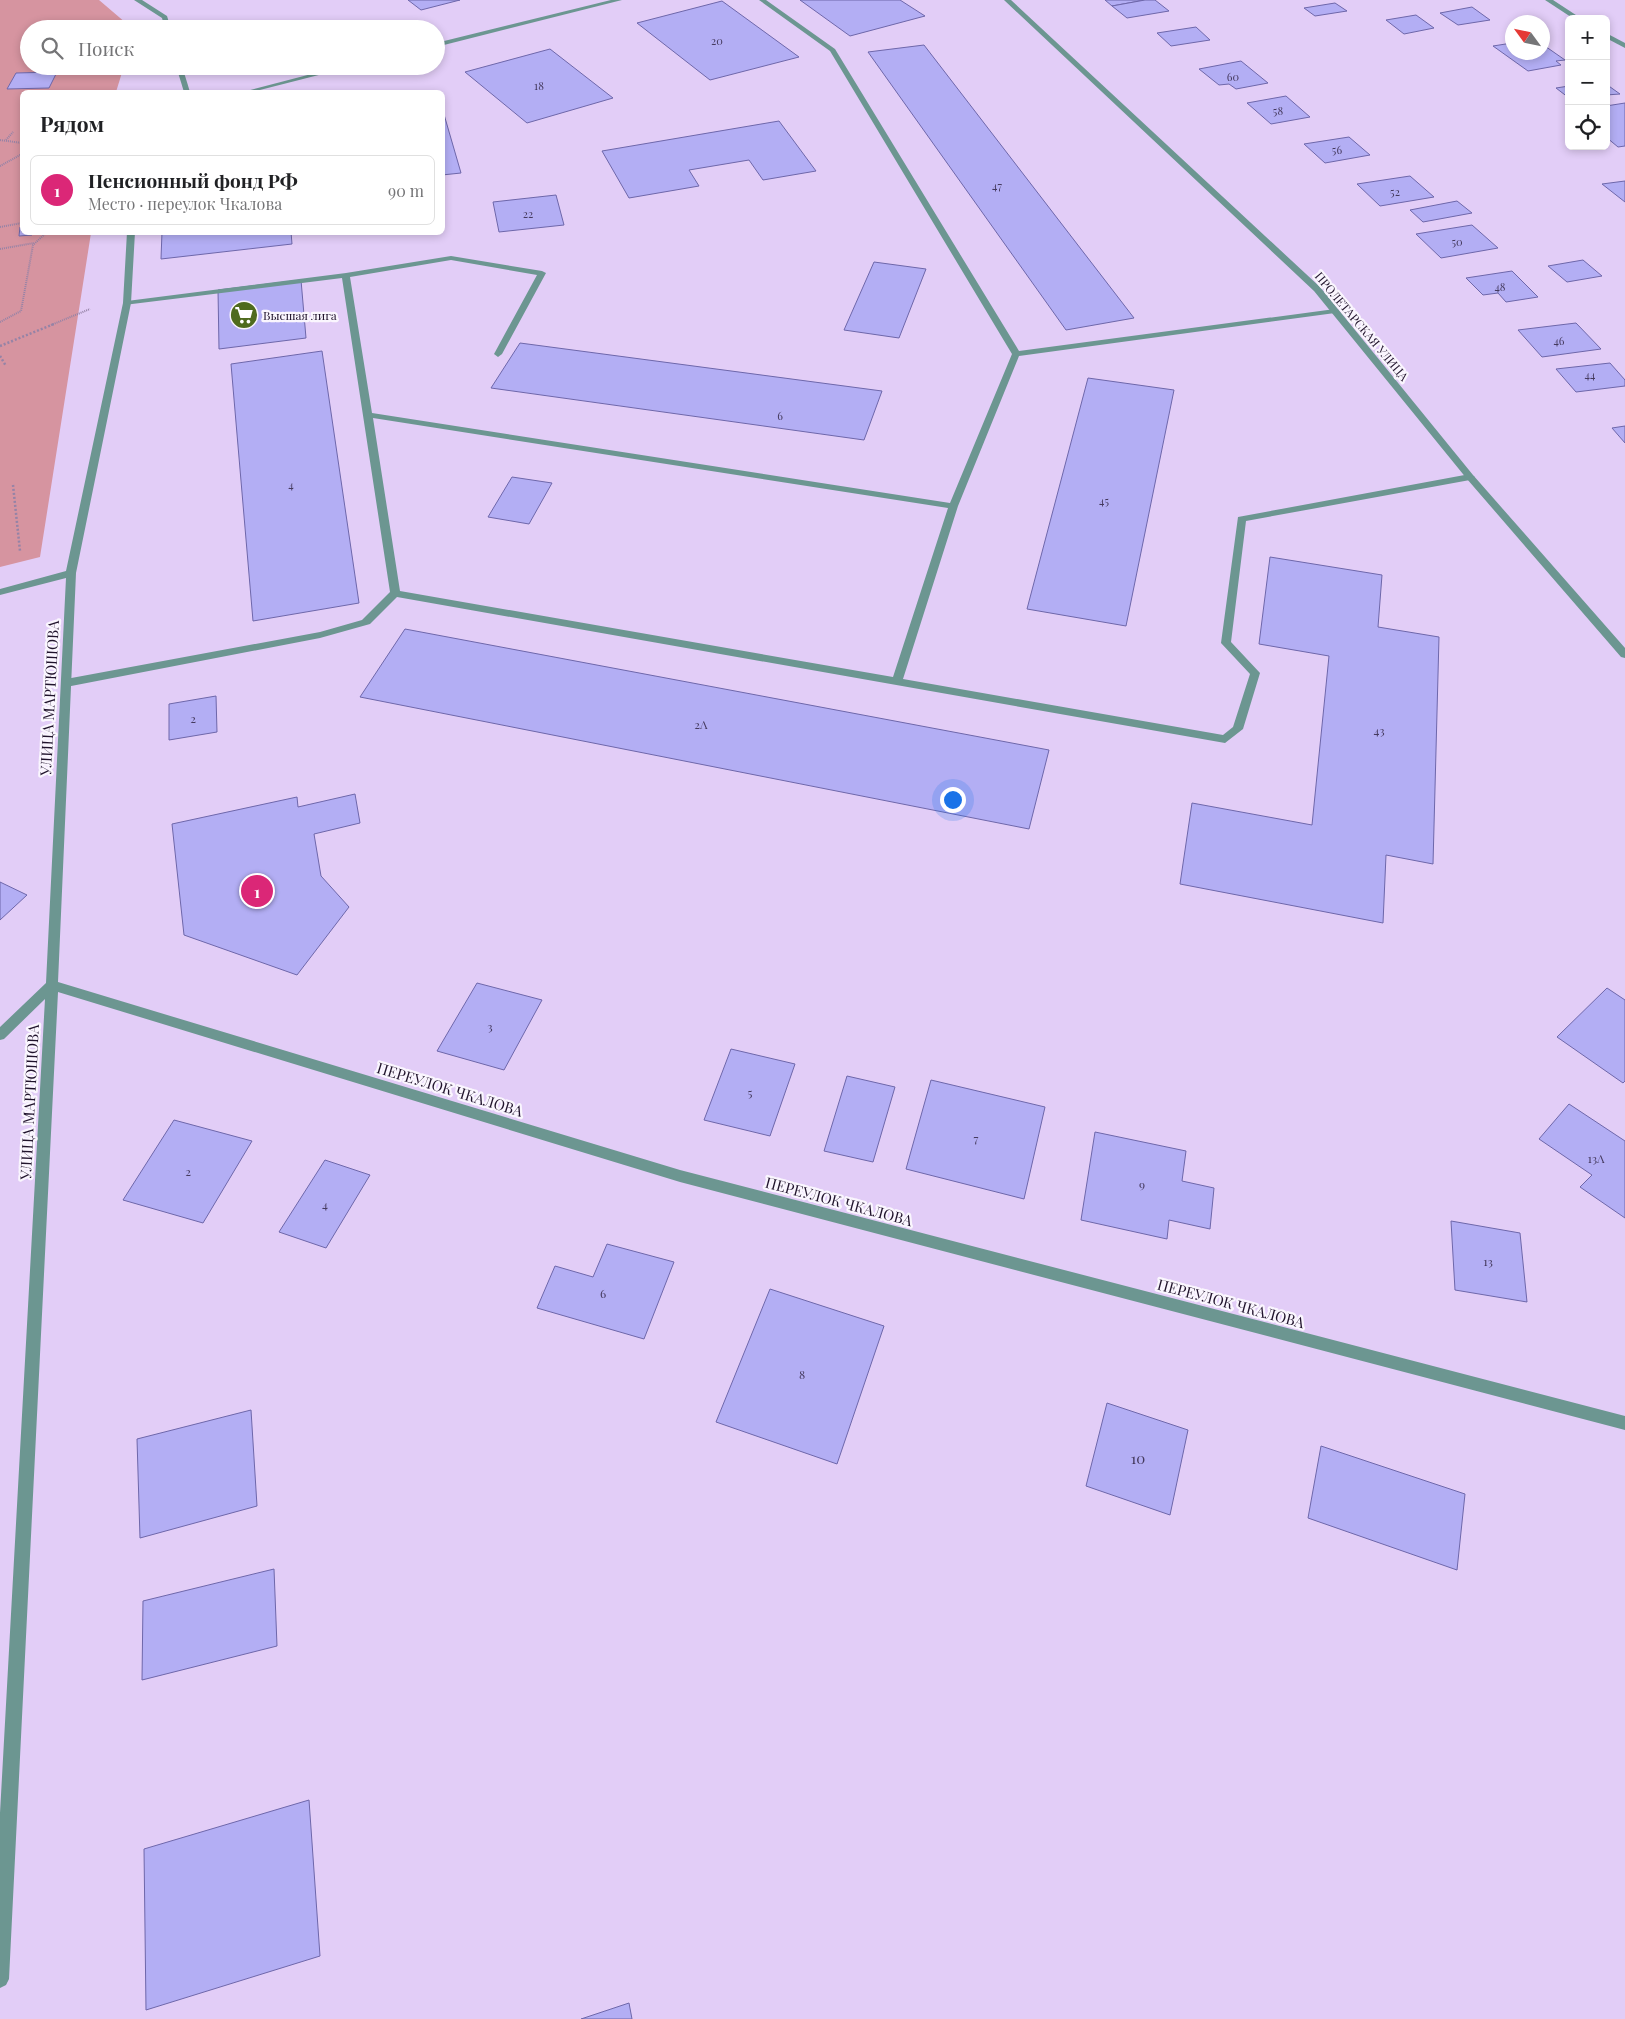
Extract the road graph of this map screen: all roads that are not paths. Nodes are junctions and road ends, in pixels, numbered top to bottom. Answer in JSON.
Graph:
{"nodes":[{"id":1,"x":137,"y":0,"type":"edge"},
{"id":2,"x":619,"y":0,"type":"edge"},
{"id":3,"x":762,"y":0,"type":"edge"},
{"id":4,"x":1008,"y":0,"type":"edge"},
{"id":5,"x":1548,"y":0,"type":"edge"},
{"id":6,"x":1572,"y":15,"type":"edge"},
{"id":7,"x":166,"y":20,"type":"edge"},
{"id":8,"x":1610,"y":37,"type":"edge"},
{"id":9,"x":445,"y":43,"type":"edge"},
{"id":10,"x":1625,"y":46,"type":"edge"},
{"id":11,"x":182,"y":75,"type":"edge"},
{"id":12,"x":315,"y":75,"type":"edge"},
{"id":13,"x":186,"y":90,"type":"edge"},
{"id":14,"x":254,"y":90,"type":"edge"},
{"id":15,"x":131,"y":235,"type":"edge"},
{"id":16,"x":346,"y":275,"type":"junction"},
{"id":17,"x":127,"y":303,"type":"junction"},
{"id":18,"x":1335,"y":311,"type":"junction"},
{"id":19,"x":498,"y":354,"type":"dead end"},
{"id":20,"x":1016,"y":354,"type":"junction"},
{"id":21,"x":368,"y":415,"type":"junction"},
{"id":22,"x":1470,"y":477,"type":"junction"},
{"id":23,"x":953,"y":506,"type":"junction"},
{"id":24,"x":71,"y":573,"type":"junction"},
{"id":25,"x":0,"y":592,"type":"edge"},
{"id":26,"x":395,"y":593,"type":"junction"},
{"id":27,"x":1625,"y":655,"type":"edge"},
{"id":28,"x":897,"y":680,"type":"junction"},
{"id":29,"x":66,"y":682,"type":"junction"},
{"id":30,"x":52,"y":985,"type":"junction"},
{"id":31,"x":0,"y":1035,"type":"edge"},
{"id":32,"x":1625,"y":1423,"type":"edge"},
{"id":33,"x":0,"y":1979,"type":"edge"}],
"edges":[{"from":1,"to":7,"type":"street"},
{"from":2,"to":9,"type":"street"},
{"from":3,"to":20,"type":"street"},
{"from":4,"to":18,"type":"street","name":"ПРОЛЕТАРСКАЯ УЛИЦА"},
{"from":5,"to":6,"type":"street"},
{"from":8,"to":10,"type":"street"},
{"from":11,"to":13,"type":"street"},
{"from":12,"to":14,"type":"street"},
{"from":15,"to":17,"type":"street","name":"УЛИЦА МАРТЮШОВА"},
{"from":16,"to":17,"type":"street"},
{"from":16,"to":19,"type":"street"},
{"from":16,"to":21,"type":"street"},
{"from":17,"to":24,"type":"street","name":"УЛИЦА МАРТЮШОВА"},
{"from":18,"to":20,"type":"street"},
{"from":18,"to":22,"type":"street","name":"ПРОЛЕТАРСКАЯ УЛИЦА"},
{"from":20,"to":23,"type":"street"},
{"from":21,"to":23,"type":"street"},
{"from":21,"to":26,"type":"street"},
{"from":22,"to":27,"type":"street","name":"ПРОЛЕТАРСКАЯ УЛИЦА"},
{"from":22,"to":28,"type":"street"},
{"from":23,"to":28,"type":"street"},
{"from":24,"to":25,"type":"street"},
{"from":24,"to":29,"type":"street","name":"УЛИЦА МАРТЮШОВА"},
{"from":26,"to":28,"type":"street"},
{"from":26,"to":29,"type":"street"},
{"from":29,"to":30,"type":"street","name":"УЛИЦА МАРТЮШОВА"},
{"from":30,"to":31,"type":"street"},
{"from":30,"to":32,"type":"street","name":"ПЕРЕУЛОК ЧКАЛОВА"},
{"from":30,"to":33,"type":"street","name":"УЛИЦА МАРТЮШОВА"}]}
